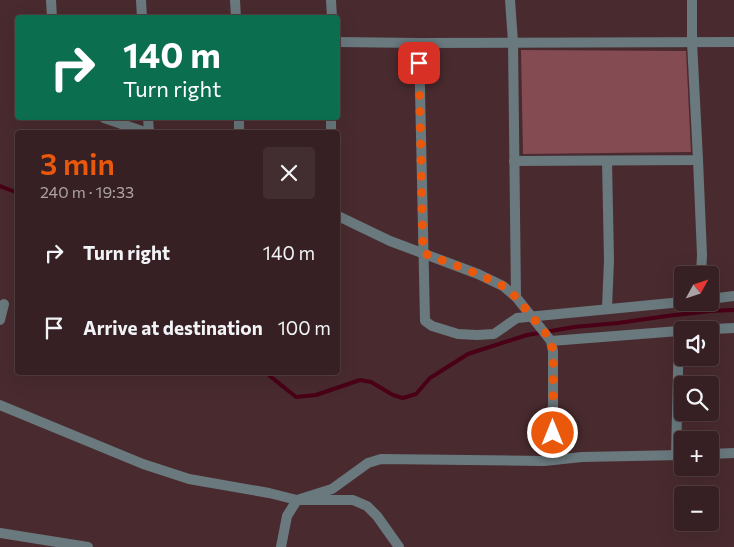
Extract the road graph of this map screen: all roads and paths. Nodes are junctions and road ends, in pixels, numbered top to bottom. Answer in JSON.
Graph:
{"nodes":[{"id":1,"x":52,"y":0,"type":"edge"},
{"id":2,"x":141,"y":0,"type":"edge"},
{"id":3,"x":236,"y":0,"type":"edge"},
{"id":4,"x":331,"y":0,"type":"edge"},
{"id":5,"x":510,"y":0,"type":"edge"},
{"id":6,"x":692,"y":0,"type":"edge"},
{"id":7,"x":52,"y":15,"type":"edge"},
{"id":8,"x":142,"y":15,"type":"edge"},
{"id":9,"x":236,"y":15,"type":"edge"},
{"id":10,"x":332,"y":15,"type":"edge"},
{"id":11,"x":340,"y":42,"type":"edge"},
{"id":12,"x":513,"y":42,"type":"junction"},
{"id":13,"x":692,"y":42,"type":"junction"},
{"id":14,"x":734,"y":42,"type":"edge"},
{"id":15,"x":419,"y":43,"type":"junction"},
{"id":16,"x":110,"y":120,"type":"edge"},
{"id":17,"x":141,"y":130,"type":"edge"},
{"id":18,"x":698,"y":160,"type":"junction"},
{"id":19,"x":514,"y":161,"type":"junction"},
{"id":20,"x":607,"y":161,"type":"junction"},
{"id":21,"x":340,"y":217,"type":"edge"},
{"id":22,"x":423,"y":253,"type":"junction"},
{"id":23,"x":701,"y":266,"type":"edge"},
{"id":24,"x":734,"y":296,"type":"edge"},
{"id":25,"x":516,"y":297,"type":"junction"},
{"id":26,"x":719,"y":298,"type":"edge"},
{"id":27,"x":674,"y":303,"type":"edge"},
{"id":28,"x":4,"y":304,"type":"dead end"},
{"id":29,"x":607,"y":308,"type":"junction"},
{"id":30,"x":532,"y":316,"type":"junction"},
{"id":31,"x":0,"y":320,"type":"edge"},
{"id":32,"x":734,"y":328,"type":"edge"},
{"id":33,"x":719,"y":329,"type":"edge"},
{"id":34,"x":674,"y":331,"type":"edge"},
{"id":35,"x":551,"y":340,"type":"junction"},
{"id":36,"x":681,"y":366,"type":"edge"},
{"id":37,"x":0,"y":404,"type":"edge"},
{"id":38,"x":680,"y":431,"type":"edge"},
{"id":39,"x":734,"y":453,"type":"edge"},
{"id":40,"x":719,"y":454,"type":"edge"},
{"id":41,"x":674,"y":455,"type":"edge"},
{"id":42,"x":553,"y":460,"type":"junction"},
{"id":43,"x":297,"y":500,"type":"junction"},
{"id":44,"x":0,"y":533,"type":"edge"},
{"id":45,"x":88,"y":547,"type":"edge"},
{"id":46,"x":281,"y":547,"type":"edge"},
{"id":47,"x":399,"y":547,"type":"edge"}],
"edges":[{"from":1,"to":7,"type":"street"},
{"from":2,"to":8,"type":"street"},
{"from":3,"to":9,"type":"street"},
{"from":4,"to":10,"type":"street"},
{"from":5,"to":12,"type":"street"},
{"from":6,"to":13,"type":"street"},
{"from":11,"to":15,"type":"street"},
{"from":12,"to":13,"type":"street"},
{"from":12,"to":15,"type":"street"},
{"from":12,"to":19,"type":"street"},
{"from":13,"to":14,"type":"street"},
{"from":13,"to":18,"type":"street"},
{"from":15,"to":22,"type":"street"},
{"from":16,"to":17,"type":"street"},
{"from":18,"to":20,"type":"street"},
{"from":18,"to":23,"type":"street"},
{"from":19,"to":20,"type":"street"},
{"from":19,"to":25,"type":"street"},
{"from":20,"to":29,"type":"street"},
{"from":21,"to":22,"type":"street"},
{"from":22,"to":25,"type":"street"},
{"from":22,"to":30,"type":"street"},
{"from":24,"to":26,"type":"street"},
{"from":25,"to":30,"type":"street"},
{"from":27,"to":29,"type":"street"},
{"from":28,"to":31,"type":"street"},
{"from":29,"to":30,"type":"street"},
{"from":30,"to":35,"type":"street"},
{"from":32,"to":33,"type":"street"},
{"from":34,"to":35,"type":"street"},
{"from":35,"to":42,"type":"street"},
{"from":36,"to":38,"type":"street"},
{"from":37,"to":43,"type":"street"},
{"from":39,"to":40,"type":"street"},
{"from":41,"to":42,"type":"street"},
{"from":42,"to":43,"type":"street"},
{"from":43,"to":46,"type":"street"},
{"from":43,"to":47,"type":"street"},
{"from":44,"to":45,"type":"street"}]}
